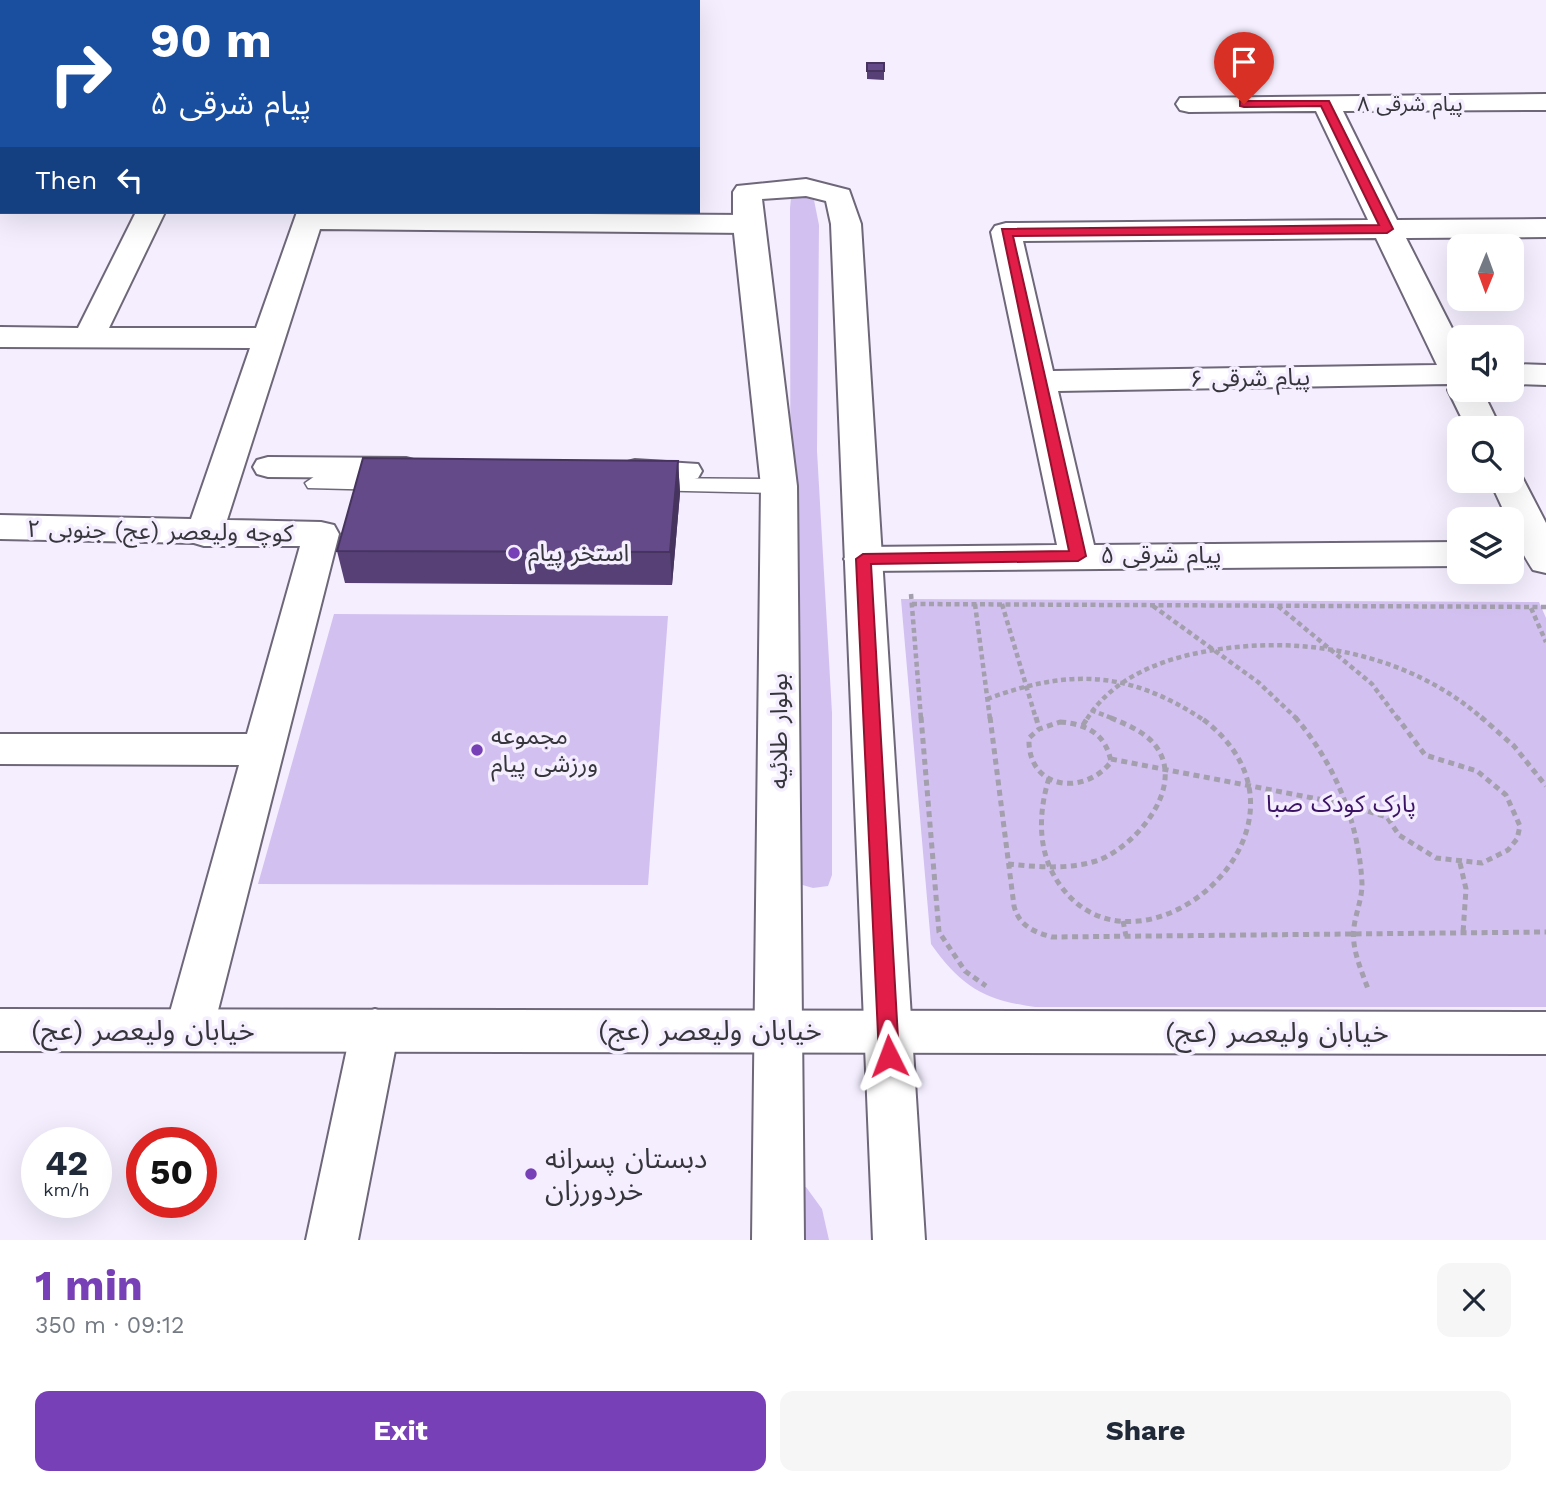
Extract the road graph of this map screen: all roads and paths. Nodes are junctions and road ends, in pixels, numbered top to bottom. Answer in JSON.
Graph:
{"nodes":[{"id":1,"x":1546,"y":102,"type":"edge"},
{"id":2,"x":1325,"y":103,"type":"junction"},
{"id":3,"x":1189,"y":104,"type":"dead end"},
{"id":4,"x":149,"y":214,"type":"edge"},
{"id":5,"x":309,"y":216,"type":"edge"},
{"id":6,"x":748,"y":224,"type":"junction"},
{"id":7,"x":1546,"y":228,"type":"edge"},
{"id":8,"x":1387,"y":229,"type":"junction"},
{"id":9,"x":0,"y":337,"type":"edge"},
{"id":10,"x":89,"y":337,"type":"junction"},
{"id":11,"x":269,"y":338,"type":"junction"},
{"id":12,"x":1447,"y":351,"type":"edge"},
{"id":13,"x":1524,"y":374,"type":"edge"},
{"id":14,"x":1546,"y":374,"type":"edge"},
{"id":15,"x":1447,"y":379,"type":"edge"},
{"id":16,"x":1040,"y":381,"type":"junction"},
{"id":17,"x":268,"y":467,"type":"dead end"},
{"id":18,"x":698,"y":475,"type":"joint"},
{"id":19,"x":431,"y":476,"type":"joint"},
{"id":20,"x":612,"y":477,"type":"edge"},
{"id":21,"x":315,"y":483,"type":"dead end"},
{"id":22,"x":779,"y":486,"type":"junction"},
{"id":23,"x":1513,"y":493,"type":"edge"},
{"id":24,"x":0,"y":527,"type":"edge"},
{"id":25,"x":204,"y":534,"type":"junction"},
{"id":26,"x":1447,"y":554,"type":"edge"},
{"id":27,"x":1537,"y":555,"type":"edge"},
{"id":28,"x":1078,"y":556,"type":"junction"},
{"id":29,"x":908,"y":558,"type":"junction"},
{"id":30,"x":863,"y":559,"type":"junction"},
{"id":31,"x":866,"y":604,"type":"junction"},
{"id":32,"x":912,"y":604,"type":"junction"},
{"id":33,"x":975,"y":604,"type":"junction"},
{"id":34,"x":1002,"y":604,"type":"junction"},
{"id":35,"x":1152,"y":605,"type":"junction"},
{"id":36,"x":1279,"y":606,"type":"junction"},
{"id":37,"x":1546,"y":607,"type":"edge"},
{"id":38,"x":1531,"y":608,"type":"junction"},
{"id":39,"x":1546,"y":642,"type":"edge"},
{"id":40,"x":1329,"y":648,"type":"junction"},
{"id":41,"x":1212,"y":649,"type":"junction"},
{"id":42,"x":1026,"y":683,"type":"junction"},
{"id":43,"x":1118,"y":683,"type":"junction"},
{"id":44,"x":987,"y":699,"type":"junction"},
{"id":45,"x":1091,"y":710,"type":"junction"},
{"id":46,"x":1083,"y":725,"type":"junction"},
{"id":47,"x":1039,"y":729,"type":"junction"},
{"id":48,"x":0,"y":750,"type":"edge"},
{"id":49,"x":263,"y":750,"type":"junction"},
{"id":50,"x":1111,"y":758,"type":"junction"},
{"id":51,"x":1165,"y":769,"type":"junction"},
{"id":52,"x":1049,"y":778,"type":"junction"},
{"id":53,"x":1248,"y":785,"type":"junction"},
{"id":54,"x":1546,"y":786,"type":"edge"},
{"id":55,"x":1349,"y":805,"type":"junction"},
{"id":56,"x":1460,"y":863,"type":"junction"},
{"id":57,"x":1009,"y":864,"type":"junction"},
{"id":58,"x":1050,"y":868,"type":"junction"},
{"id":59,"x":1124,"y":921,"type":"junction"},
{"id":60,"x":1546,"y":932,"type":"edge"},
{"id":61,"x":1463,"y":933,"type":"junction"},
{"id":62,"x":1352,"y":934,"type":"junction"},
{"id":63,"x":1126,"y":936,"type":"junction"},
{"id":64,"x":997,"y":991,"type":"dead end"},
{"id":65,"x":0,"y":1030,"type":"edge"},
{"id":66,"x":189,"y":1030,"type":"junction"},
{"id":67,"x":375,"y":1030,"type":"junction"},
{"id":68,"x":778,"y":1030,"type":"junction"},
{"id":69,"x":888,"y":1030,"type":"junction"},
{"id":70,"x":1379,"y":1032,"type":"junction"},
{"id":71,"x":1546,"y":1033,"type":"edge"},
{"id":72,"x":332,"y":1240,"type":"edge"},
{"id":73,"x":778,"y":1240,"type":"edge"},
{"id":74,"x":899,"y":1240,"type":"edge"}],
"edges":[{"from":1,"to":2,"type":"street","name":"پیام شرقی ۸"},
{"from":2,"to":3,"type":"street","name":"پیام شرقی ۸"},
{"from":2,"to":8,"type":"street"},
{"from":4,"to":10,"type":"street"},
{"from":5,"to":6,"type":"street"},
{"from":5,"to":11,"type":"street"},
{"from":6,"to":22,"type":"street","name":"بولوار طلائیه"},
{"from":6,"to":30,"type":"street","name":"بولوار طلائیه"},
{"from":7,"to":8,"type":"street"},
{"from":8,"to":12,"type":"street"},
{"from":8,"to":16,"type":"street"},
{"from":9,"to":10,"type":"street"},
{"from":10,"to":11,"type":"street"},
{"from":11,"to":25,"type":"street"},
{"from":13,"to":14,"type":"street"},
{"from":15,"to":16,"type":"street","name":"پیام شرقی ۶"},
{"from":16,"to":28,"type":"street"},
{"from":17,"to":19,"type":"street"},
{"from":18,"to":20,"type":"street"},
{"from":18,"to":22,"type":"lane"},
{"from":19,"to":21,"type":"lane"},
{"from":22,"to":68,"type":"street","name":"بولوار طلائیه"},
{"from":23,"to":27,"type":"street"},
{"from":24,"to":25,"type":"street","name":"کوچه ولیعصر (عج) جنوبی ۲"},
{"from":25,"to":49,"type":"street","name":"کوچه ولیعصر (عج) جنوبی ۲"},
{"from":26,"to":28,"type":"street","name":"پیام شرقی ۵"},
{"from":28,"to":29,"type":"street","name":"پیام شرقی ۵"},
{"from":29,"to":30,"type":"street","name":"پیام شرقی ۵"},
{"from":29,"to":32,"type":"path"},
{"from":30,"to":31,"type":"street"},
{"from":31,"to":32,"type":"path"},
{"from":31,"to":69,"type":"street"},
{"from":32,"to":33,"type":"path"},
{"from":32,"to":64,"type":"path"},
{"from":33,"to":34,"type":"path"},
{"from":33,"to":44,"type":"path"},
{"from":34,"to":35,"type":"path"},
{"from":34,"to":42,"type":"path"},
{"from":35,"to":36,"type":"path"},
{"from":35,"to":41,"type":"path"},
{"from":36,"to":38,"type":"path"},
{"from":36,"to":40,"type":"path"},
{"from":37,"to":38,"type":"path"},
{"from":38,"to":39,"type":"path"},
{"from":40,"to":41,"type":"path"},
{"from":40,"to":54,"type":"path"},
{"from":40,"to":56,"type":"path"},
{"from":41,"to":43,"type":"path"},
{"from":41,"to":55,"type":"path"},
{"from":42,"to":43,"type":"path"},
{"from":42,"to":44,"type":"path"},
{"from":42,"to":47,"type":"path"},
{"from":43,"to":45,"type":"path"},
{"from":43,"to":53,"type":"path"},
{"from":44,"to":57,"type":"path"},
{"from":45,"to":46,"type":"path"},
{"from":45,"to":51,"type":"path"},
{"from":46,"to":47,"type":"path"},
{"from":46,"to":50,"type":"path"},
{"from":47,"to":52,"type":"path"},
{"from":48,"to":49,"type":"street"},
{"from":49,"to":66,"type":"street"},
{"from":50,"to":51,"type":"path"},
{"from":50,"to":52,"type":"path"},
{"from":51,"to":53,"type":"path"},
{"from":51,"to":58,"type":"path"},
{"from":52,"to":58,"type":"path"},
{"from":53,"to":55,"type":"path"},
{"from":53,"to":59,"type":"path"},
{"from":55,"to":56,"type":"path"},
{"from":55,"to":62,"type":"path"},
{"from":56,"to":61,"type":"path"},
{"from":57,"to":58,"type":"path"},
{"from":57,"to":63,"type":"path"},
{"from":58,"to":59,"type":"path"},
{"from":59,"to":63,"type":"path"},
{"from":60,"to":61,"type":"path"},
{"from":61,"to":62,"type":"path"},
{"from":62,"to":63,"type":"path"},
{"from":62,"to":70,"type":"path"},
{"from":65,"to":66,"type":"street","name":"خیابان ولیعصر (عج)"},
{"from":66,"to":67,"type":"street","name":"خیابان ولیعصر (عج)"},
{"from":67,"to":68,"type":"street","name":"خیابان ولیعصر (عج)"},
{"from":67,"to":72,"type":"street"},
{"from":68,"to":69,"type":"street","name":"خیابان ولیعصر (عج)"},
{"from":68,"to":73,"type":"street","name":"بولوار طلائیه"},
{"from":69,"to":70,"type":"street","name":"خیابان ولیعصر (عج)"},
{"from":69,"to":74,"type":"street"},
{"from":70,"to":71,"type":"street","name":"خیابان ولیعصر (عج)"}]}
